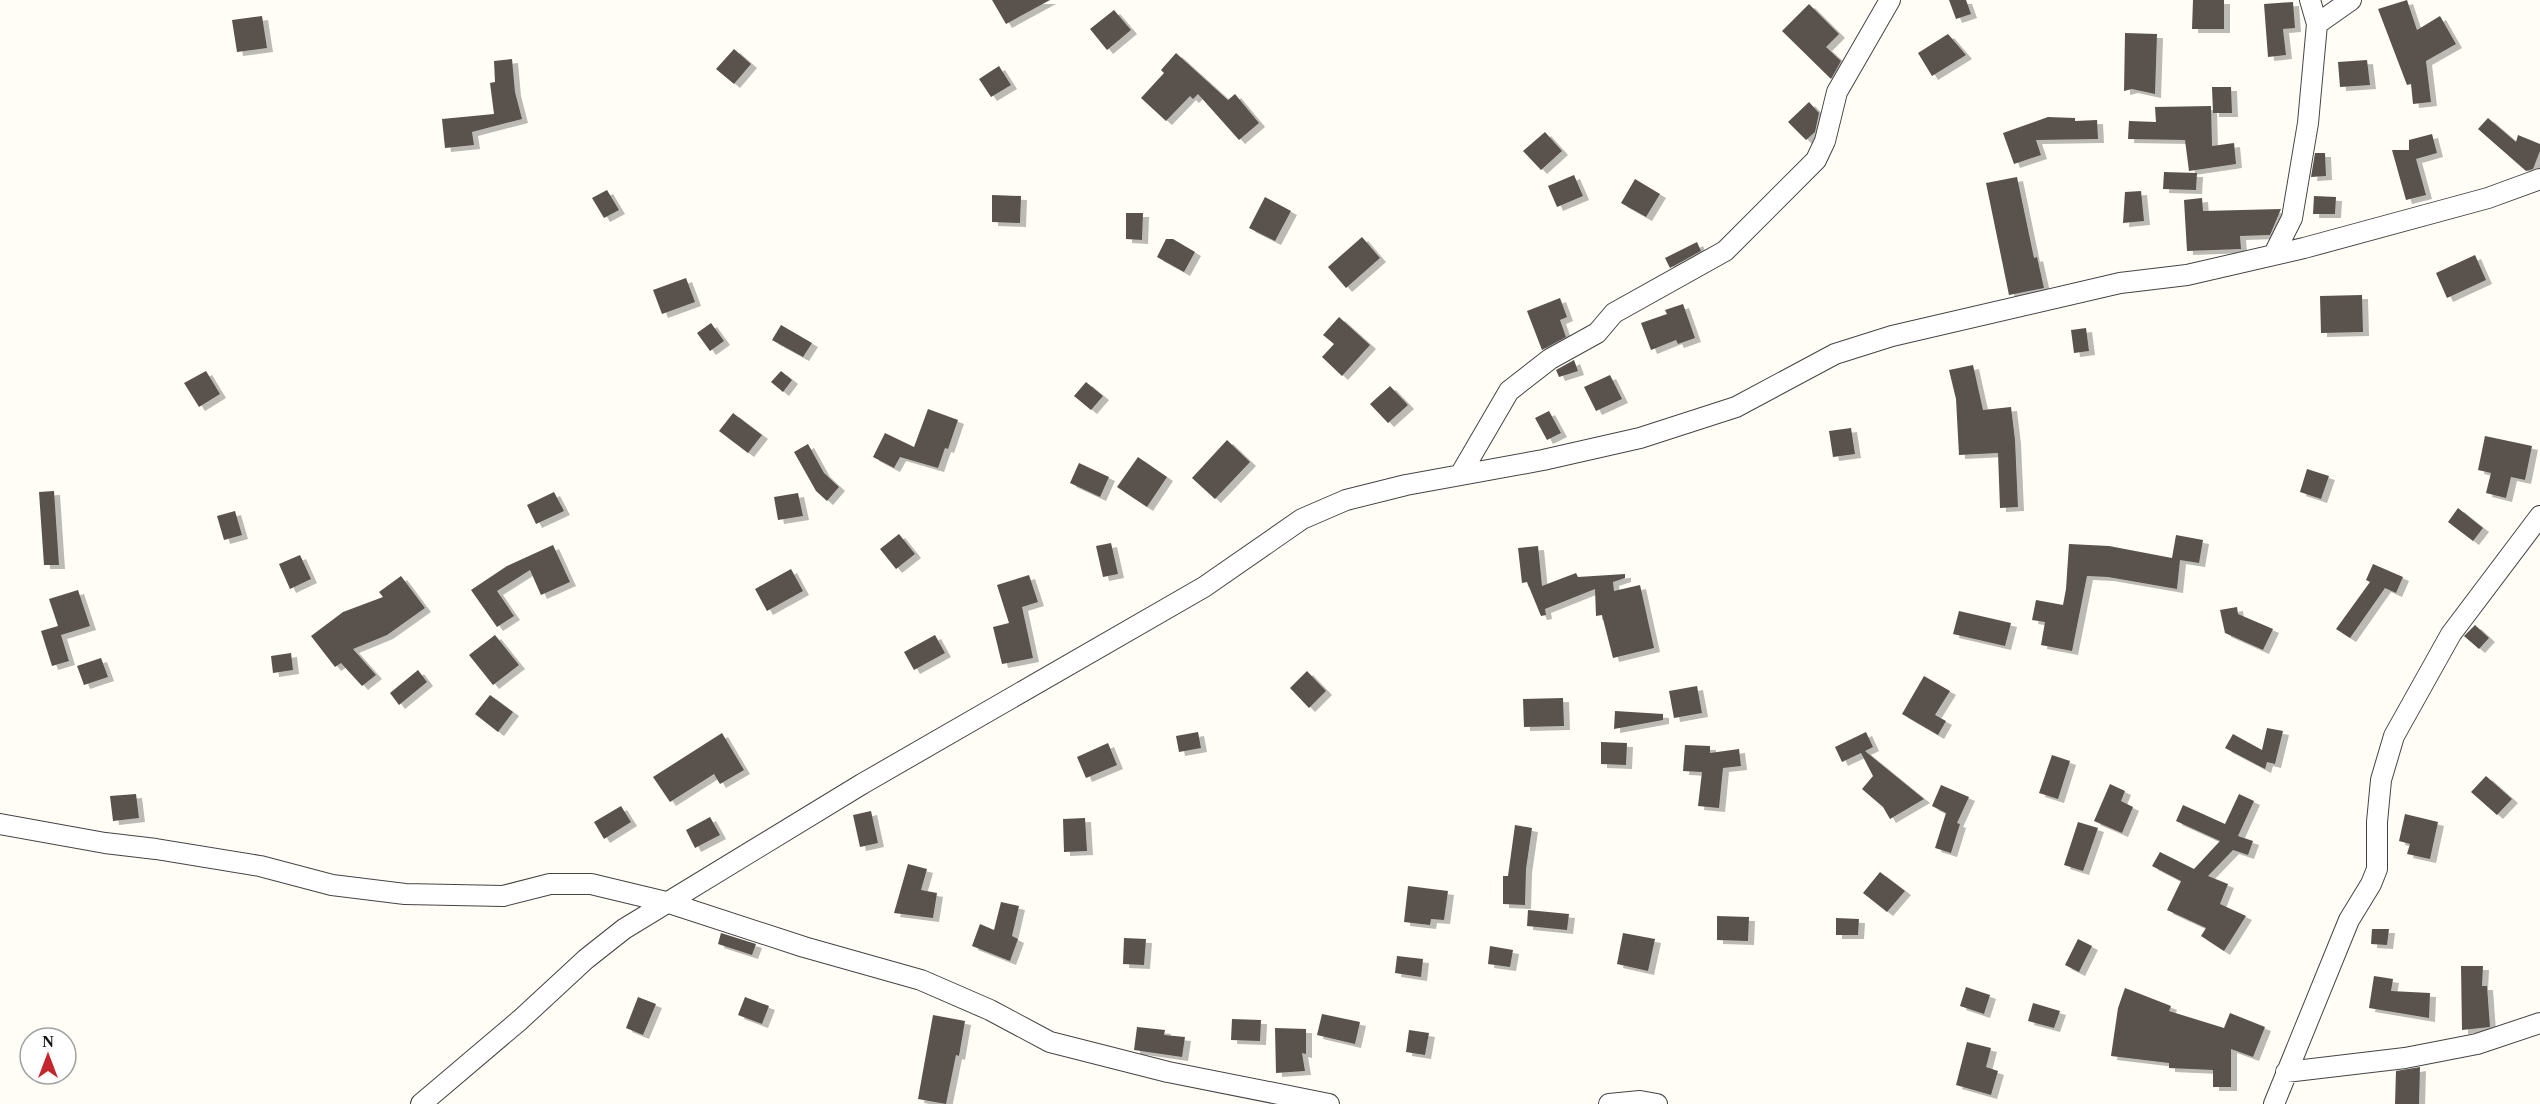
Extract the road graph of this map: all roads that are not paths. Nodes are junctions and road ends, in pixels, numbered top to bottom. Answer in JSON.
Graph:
{"nodes":[{"id":1,"x":1890,"y":0,"type":"edge"},
{"id":2,"x":2310,"y":0,"type":"edge"},
{"id":3,"x":2351,"y":0,"type":"edge"},
{"id":4,"x":2317,"y":24,"type":"junction"},
{"id":5,"x":2540,"y":179,"type":"edge"},
{"id":6,"x":2292,"y":218,"type":"junction"},
{"id":7,"x":2304,"y":248,"type":"junction"},
{"id":8,"x":2274,"y":254,"type":"junction"},
{"id":9,"x":1460,"y":475,"type":"junction"},
{"id":10,"x":2540,"y":516,"type":"edge"},
{"id":11,"x":0,"y":824,"type":"edge"},
{"id":12,"x":666,"y":902,"type":"junction"},
{"id":13,"x":2540,"y":1023,"type":"edge"},
{"id":14,"x":2286,"y":1072,"type":"junction"},
{"id":15,"x":421,"y":1104,"type":"edge"},
{"id":16,"x":1329,"y":1104,"type":"edge"},
{"id":17,"x":1609,"y":1104,"type":"edge"},
{"id":18,"x":1657,"y":1104,"type":"edge"},
{"id":19,"x":2274,"y":1104,"type":"edge"}],
"edges":[{"from":1,"to":9,"type":"street"},
{"from":2,"to":4,"type":"street"},
{"from":3,"to":4,"type":"street"},
{"from":4,"to":6,"type":"street"},
{"from":5,"to":7,"type":"street"},
{"from":6,"to":7,"type":"street"},
{"from":6,"to":8,"type":"street"},
{"from":7,"to":8,"type":"street"},
{"from":8,"to":9,"type":"street"},
{"from":9,"to":12,"type":"street"},
{"from":10,"to":14,"type":"street"},
{"from":11,"to":12,"type":"street"},
{"from":12,"to":15,"type":"street"},
{"from":12,"to":16,"type":"street"},
{"from":13,"to":14,"type":"street"},
{"from":14,"to":19,"type":"street"},
{"from":17,"to":18,"type":"street"}]}
